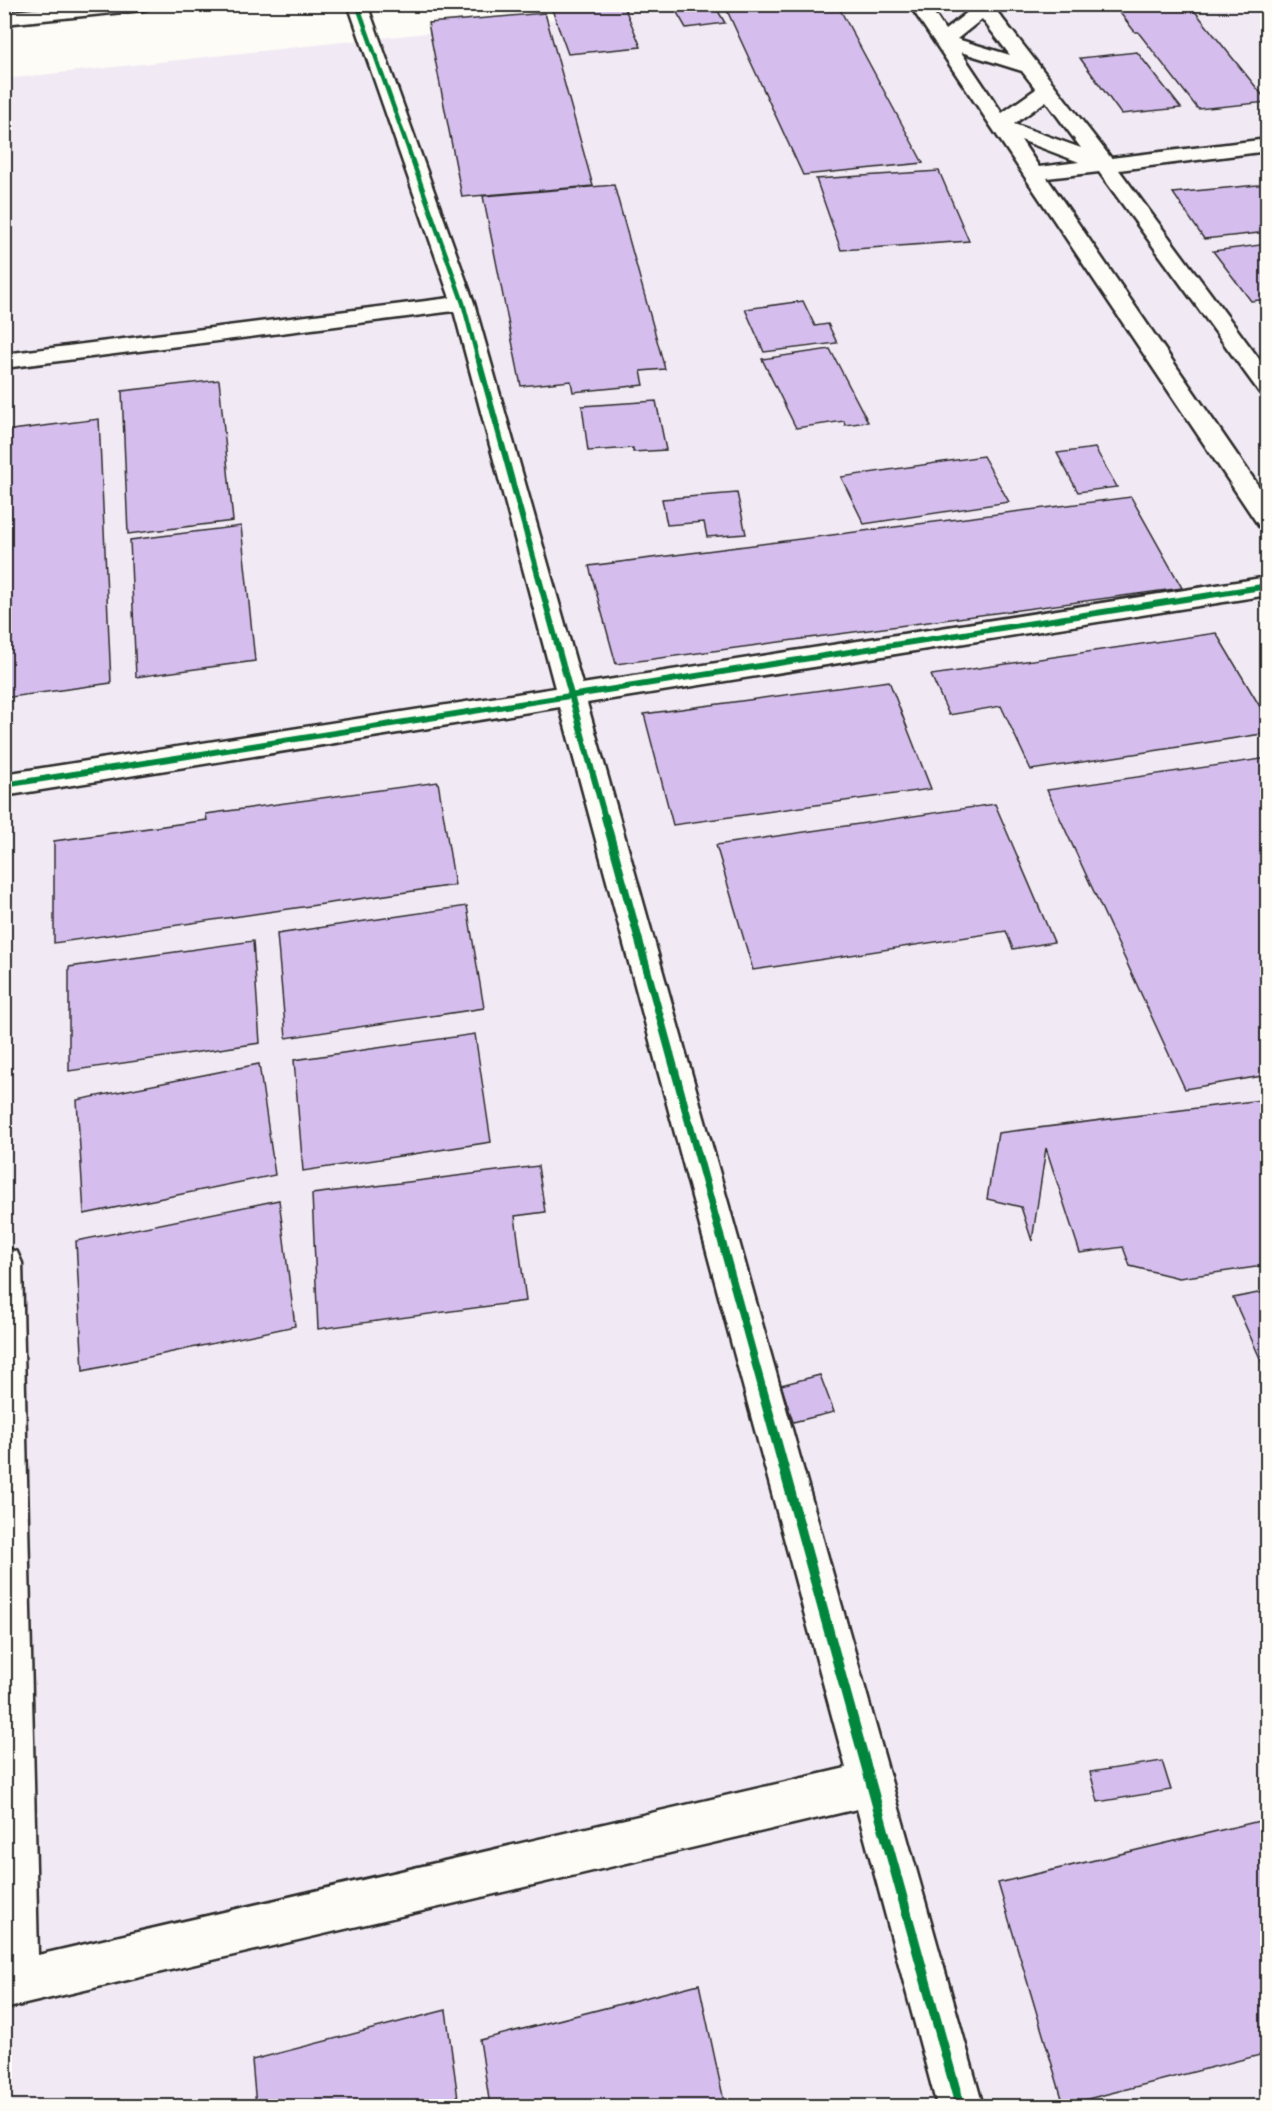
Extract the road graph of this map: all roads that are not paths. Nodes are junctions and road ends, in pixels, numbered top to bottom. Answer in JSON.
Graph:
{"nodes":[{"id":1,"x":143,"y":4,"type":"edge"},
{"id":2,"x":357,"y":4,"type":"edge"},
{"id":3,"x":918,"y":4,"type":"edge"},
{"id":4,"x":982,"y":7,"type":"edge"},
{"id":5,"x":4,"y":18,"type":"edge"},
{"id":6,"x":943,"y":41,"type":"junction"},
{"id":7,"x":1030,"y":67,"type":"junction"},
{"id":8,"x":1047,"y":91,"type":"junction"},
{"id":9,"x":999,"y":125,"type":"junction"},
{"id":10,"x":1268,"y":145,"type":"edge"},
{"id":11,"x":1105,"y":165,"type":"junction"},
{"id":12,"x":1032,"y":174,"type":"junction"},
{"id":13,"x":463,"y":303,"type":"junction"},
{"id":14,"x":4,"y":361,"type":"edge"},
{"id":15,"x":1268,"y":388,"type":"edge"},
{"id":16,"x":1268,"y":520,"type":"edge"},
{"id":17,"x":1268,"y":586,"type":"edge"},
{"id":18,"x":571,"y":696,"type":"junction"},
{"id":19,"x":4,"y":786,"type":"edge"},
{"id":20,"x":4,"y":1263,"type":"edge"},
{"id":21,"x":871,"y":1784,"type":"junction"},
{"id":22,"x":10,"y":1985,"type":"edge"},
{"id":23,"x":960,"y":2106,"type":"edge"}],
"edges":[{"from":1,"to":5,"type":"street"},
{"from":2,"to":13,"type":"street"},
{"from":3,"to":6,"type":"street"},
{"from":4,"to":6,"type":"street"},
{"from":4,"to":7,"type":"street"},
{"from":6,"to":7,"type":"street"},
{"from":6,"to":9,"type":"street"},
{"from":7,"to":8,"type":"street"},
{"from":8,"to":9,"type":"street"},
{"from":8,"to":11,"type":"street"},
{"from":9,"to":11,"type":"street"},
{"from":9,"to":12,"type":"street"},
{"from":10,"to":11,"type":"street"},
{"from":11,"to":12,"type":"street"},
{"from":11,"to":15,"type":"street"},
{"from":12,"to":16,"type":"street"},
{"from":13,"to":14,"type":"street"},
{"from":13,"to":18,"type":"street"},
{"from":17,"to":18,"type":"street"},
{"from":18,"to":19,"type":"street"},
{"from":18,"to":21,"type":"street"},
{"from":20,"to":22,"type":"street"},
{"from":21,"to":22,"type":"street"},
{"from":21,"to":23,"type":"street"}]}
